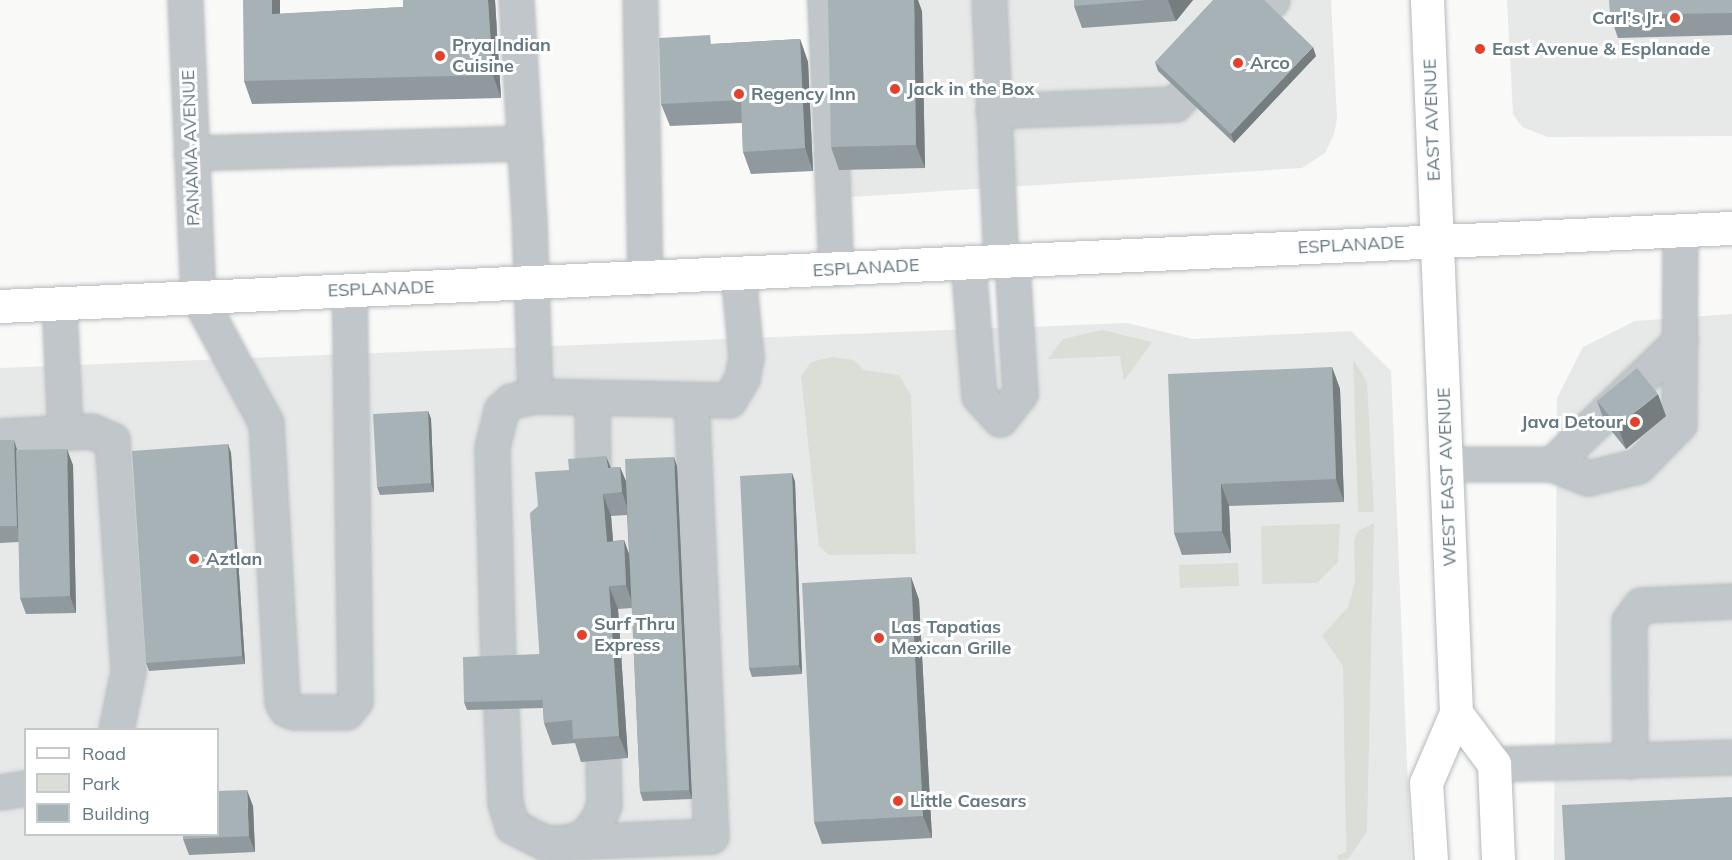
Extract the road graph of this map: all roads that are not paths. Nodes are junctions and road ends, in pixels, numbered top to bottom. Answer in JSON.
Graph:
{"nodes":[{"id":1,"x":185,"y":0,"type":"edge"},
{"id":2,"x":516,"y":0,"type":"edge"},
{"id":3,"x":640,"y":0,"type":"edge"},
{"id":4,"x":825,"y":0,"type":"edge"},
{"id":5,"x":989,"y":0,"type":"edge"},
{"id":6,"x":1272,"y":0,"type":"edge"},
{"id":7,"x":1427,"y":0,"type":"edge"},
{"id":8,"x":993,"y":111,"type":"junction"},
{"id":9,"x":525,"y":143,"type":"junction"},
{"id":10,"x":191,"y":153,"type":"junction"},
{"id":11,"x":1732,"y":228,"type":"edge"},
{"id":12,"x":1680,"y":230,"type":"junction"},
{"id":13,"x":1437,"y":240,"type":"junction"},
{"id":14,"x":1006,"y":261,"type":"junction"},
{"id":15,"x":968,"y":263,"type":"junction"},
{"id":16,"x":836,"y":269,"type":"junction"},
{"id":17,"x":738,"y":273,"type":"junction"},
{"id":18,"x":645,"y":278,"type":"junction"},
{"id":19,"x":531,"y":282,"type":"junction"},
{"id":20,"x":349,"y":291,"type":"junction"},
{"id":21,"x":198,"y":297,"type":"junction"},
{"id":22,"x":60,"y":304,"type":"junction"},
{"id":23,"x":0,"y":306,"type":"edge"},
{"id":24,"x":1680,"y":341,"type":"junction"},
{"id":25,"x":535,"y":396,"type":"junction"},
{"id":26,"x":592,"y":397,"type":"junction"},
{"id":27,"x":691,"y":399,"type":"junction"},
{"id":28,"x":65,"y":432,"type":"junction"},
{"id":29,"x":0,"y":436,"type":"edge"},
{"id":30,"x":1447,"y":464,"type":"junction"},
{"id":31,"x":1552,"y":464,"type":"junction"},
{"id":32,"x":593,"y":480,"type":"edge"},
{"id":33,"x":1732,"y":601,"type":"edge"},
{"id":34,"x":498,"y":664,"type":"edge"},
{"id":35,"x":501,"y":710,"type":"edge"},
{"id":36,"x":1456,"y":713,"type":"junction"},
{"id":37,"x":116,"y":728,"type":"edge"},
{"id":38,"x":1732,"y":757,"type":"edge"},
{"id":39,"x":603,"y":760,"type":"edge"},
{"id":40,"x":1630,"y":760,"type":"junction"},
{"id":41,"x":1494,"y":764,"type":"junction"},
{"id":42,"x":24,"y":788,"type":"edge"},
{"id":43,"x":0,"y":792,"type":"edge"},
{"id":44,"x":563,"y":843,"type":"junction"},
{"id":45,"x":1431,"y":860,"type":"edge"},
{"id":46,"x":1497,"y":860,"type":"edge"}],
"edges":[{"from":1,"to":10,"type":"street","name":"PANAMA AVENUE"},
{"from":2,"to":9,"type":"street"},
{"from":3,"to":18,"type":"street"},
{"from":4,"to":16,"type":"street"},
{"from":5,"to":8,"type":"street"},
{"from":6,"to":8,"type":"street"},
{"from":7,"to":13,"type":"main road","name":"EAST AVENUE"},
{"from":8,"to":14,"type":"street"},
{"from":9,"to":10,"type":"street"},
{"from":9,"to":19,"type":"street"},
{"from":10,"to":21,"type":"street","name":"PANAMA AVENUE"},
{"from":11,"to":12,"type":"main road","name":"ESPLANADE"},
{"from":12,"to":13,"type":"main road","name":"ESPLANADE"},
{"from":12,"to":24,"type":"street"},
{"from":13,"to":14,"type":"main road","name":"ESPLANADE"},
{"from":13,"to":30,"type":"main road","name":"WEST EAST AVENUE"},
{"from":14,"to":15,"type":"main road","name":"ESPLANADE"},
{"from":14,"to":15,"type":"street"},
{"from":15,"to":16,"type":"main road","name":"ESPLANADE"},
{"from":16,"to":17,"type":"main road","name":"ESPLANADE"},
{"from":17,"to":18,"type":"main road","name":"ESPLANADE"},
{"from":17,"to":27,"type":"street"},
{"from":18,"to":19,"type":"main road","name":"ESPLANADE"},
{"from":19,"to":20,"type":"main road","name":"ESPLANADE"},
{"from":19,"to":25,"type":"street"},
{"from":20,"to":21,"type":"main road","name":"ESPLANADE"},
{"from":20,"to":21,"type":"street"},
{"from":21,"to":22,"type":"main road","name":"ESPLANADE"},
{"from":22,"to":23,"type":"main road","name":"ESPLANADE"},
{"from":22,"to":28,"type":"street"},
{"from":24,"to":31,"type":"street"},
{"from":24,"to":31,"type":"street"},
{"from":25,"to":26,"type":"street"},
{"from":25,"to":34,"type":"street"},
{"from":26,"to":27,"type":"street"},
{"from":26,"to":32,"type":"street"},
{"from":27,"to":44,"type":"street"},
{"from":28,"to":29,"type":"street"},
{"from":28,"to":37,"type":"street"},
{"from":30,"to":31,"type":"street"},
{"from":30,"to":36,"type":"main road","name":"WEST EAST AVENUE"},
{"from":33,"to":40,"type":"street"},
{"from":35,"to":44,"type":"street"},
{"from":36,"to":41,"type":"main road"},
{"from":36,"to":45,"type":"main road","name":"WEST EAST AVENUE"},
{"from":38,"to":40,"type":"street"},
{"from":39,"to":44,"type":"street"},
{"from":40,"to":41,"type":"street"},
{"from":41,"to":46,"type":"main road"},
{"from":42,"to":43,"type":"street"}]}
